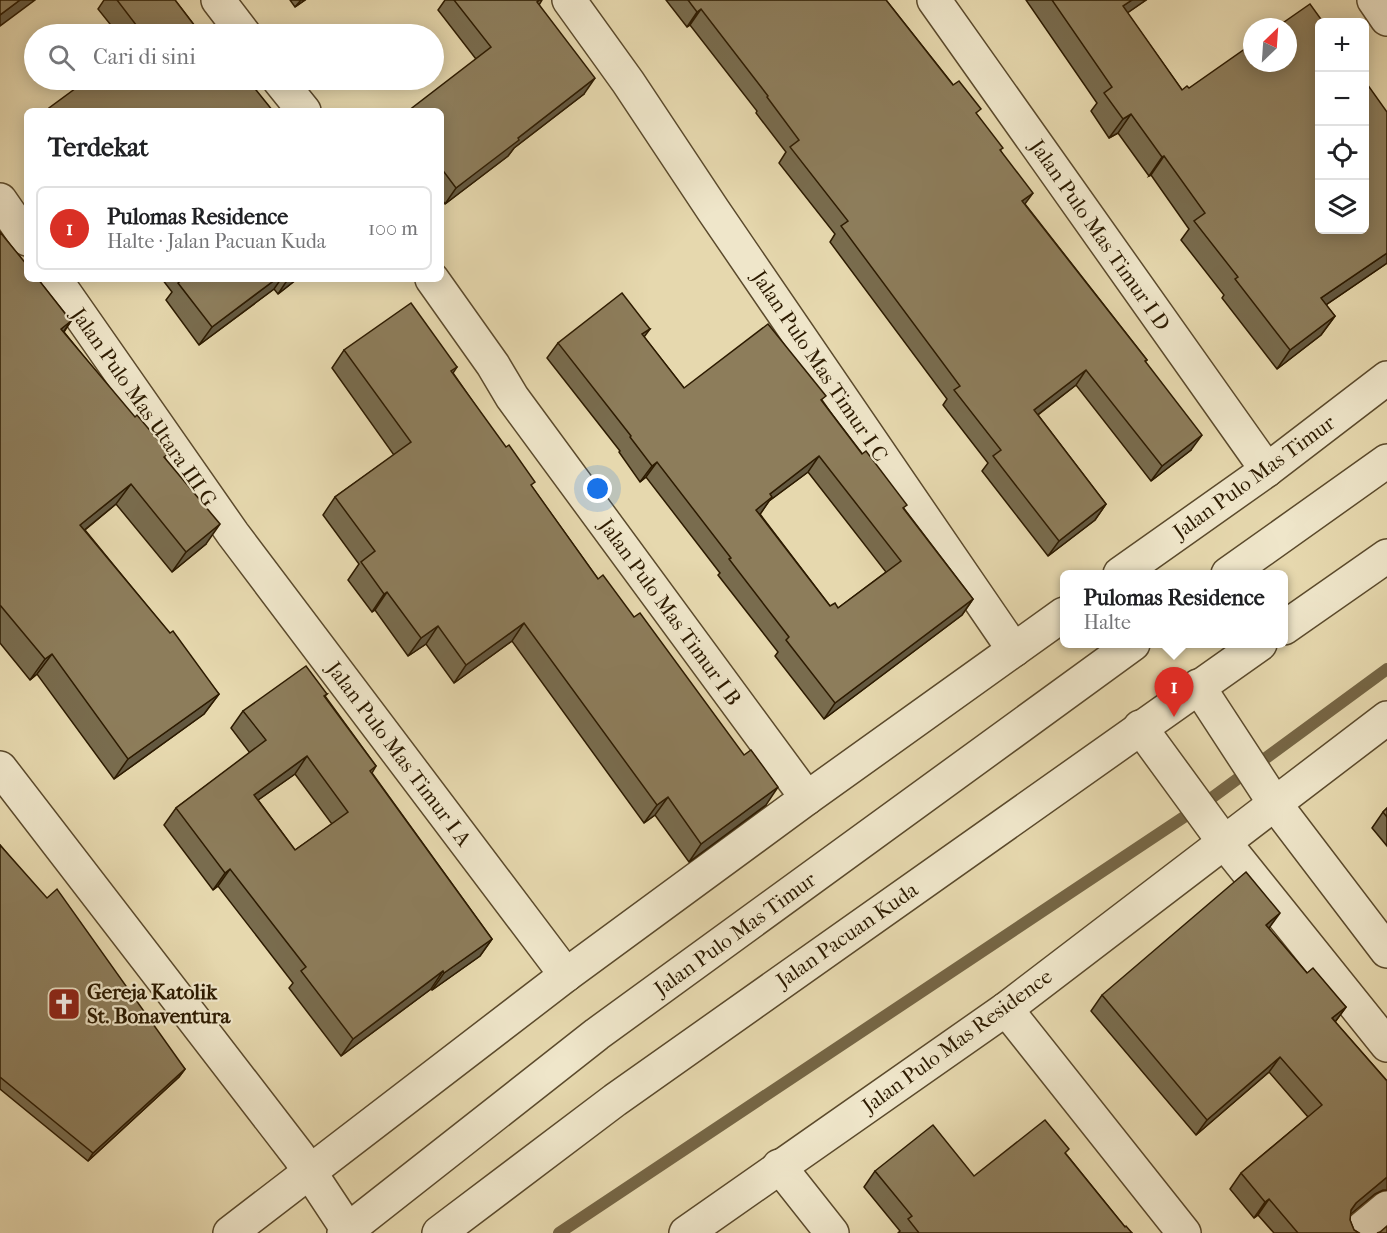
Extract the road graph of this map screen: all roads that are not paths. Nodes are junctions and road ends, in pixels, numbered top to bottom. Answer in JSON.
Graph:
{"nodes":[{"id":1,"x":218,"y":0,"type":"edge"},
{"id":2,"x":569,"y":0,"type":"edge"},
{"id":3,"x":934,"y":0,"type":"edge"},
{"id":4,"x":1374,"y":0,"type":"edge"},
{"id":5,"x":1387,"y":19,"type":"edge"},
{"id":6,"x":236,"y":24,"type":"edge"},
{"id":7,"x":287,"y":90,"type":"edge"},
{"id":8,"x":302,"y":108,"type":"edge"},
{"id":9,"x":0,"y":200,"type":"edge"},
{"id":10,"x":24,"y":235,"type":"edge"},
{"id":11,"x":57,"y":282,"type":"edge"},
{"id":12,"x":434,"y":282,"type":"edge"},
{"id":13,"x":1387,"y":378,"type":"edge"},
{"id":14,"x":1387,"y":461,"type":"edge"},
{"id":15,"x":1267,"y":470,"type":"junction"},
{"id":16,"x":233,"y":534,"type":"joint"},
{"id":17,"x":1387,"y":556,"type":"edge"},
{"id":18,"x":1126,"y":570,"type":"edge"},
{"id":19,"x":1234,"y":570,"type":"edge"},
{"id":20,"x":1060,"y":618,"type":"edge"},
{"id":21,"x":1288,"y":624,"type":"edge"},
{"id":22,"x":1128,"y":648,"type":"edge"},
{"id":23,"x":1256,"y":648,"type":"edge"},
{"id":24,"x":1014,"y":650,"type":"junction"},
{"id":25,"x":1206,"y":699,"type":"junction"},
{"id":26,"x":1387,"y":718,"type":"edge"},
{"id":27,"x":1150,"y":740,"type":"junction"},
{"id":28,"x":0,"y":768,"type":"edge"},
{"id":29,"x":1268,"y":794,"type":"junction"},
{"id":30,"x":807,"y":798,"type":"junction"},
{"id":31,"x":1218,"y":832,"type":"junction"},
{"id":32,"x":1387,"y":951,"type":"edge"},
{"id":33,"x":566,"y":975,"type":"junction"},
{"id":34,"x":1006,"y":1009,"type":"junction"},
{"id":35,"x":1387,"y":1045,"type":"edge"},
{"id":36,"x":779,"y":1166,"type":"junction"},
{"id":37,"x":311,"y":1173,"type":"junction"},
{"id":38,"x":1387,"y":1208,"type":"edge"},
{"id":39,"x":346,"y":1232,"type":"edge"},
{"id":40,"x":230,"y":1233,"type":"edge"},
{"id":41,"x":439,"y":1233,"type":"edge"},
{"id":42,"x":686,"y":1233,"type":"edge"},
{"id":43,"x":832,"y":1233,"type":"edge"},
{"id":44,"x":1184,"y":1233,"type":"edge"},
{"id":45,"x":1357,"y":1233,"type":"edge"}],
"edges":[{"from":1,"to":6,"type":"street"},
{"from":2,"to":24,"type":"street","name":"Jalan Pulo Mas Timur I C"},
{"from":3,"to":15,"type":"street","name":"Jalan Pulo Mas Timur I D"},
{"from":4,"to":5,"type":"street"},
{"from":7,"to":8,"type":"street"},
{"from":9,"to":10,"type":"street"},
{"from":11,"to":16,"type":"street","name":"Jalan Pulo Mas Utara III G"},
{"from":12,"to":30,"type":"street","name":"Jalan Pulo Mas Timur I B"},
{"from":13,"to":15,"type":"street","name":"Jalan Pulo Mas Timur"},
{"from":14,"to":19,"type":"street"},
{"from":15,"to":18,"type":"street","name":"Jalan Pulo Mas Timur"},
{"from":16,"to":33,"type":"street","name":"Jalan Pulo Mas Timur I A"},
{"from":17,"to":21,"type":"street"},
{"from":20,"to":24,"type":"street"},
{"from":22,"to":39,"type":"street","name":"Jalan Pulo Mas Timur"},
{"from":23,"to":25,"type":"street","name":"Jalan Pacuan Kuda"},
{"from":24,"to":30,"type":"street"},
{"from":25,"to":27,"type":"street","name":"Jalan Pacuan Kuda"},
{"from":25,"to":29,"type":"street"},
{"from":26,"to":29,"type":"street","name":"Jalan Pulo Mas Residence"},
{"from":27,"to":31,"type":"street"},
{"from":27,"to":41,"type":"street","name":"Jalan Pacuan Kuda"},
{"from":28,"to":37,"type":"street"},
{"from":29,"to":31,"type":"street","name":"Jalan Pulo Mas Residence"},
{"from":29,"to":32,"type":"street"},
{"from":30,"to":33,"type":"street"},
{"from":31,"to":34,"type":"street","name":"Jalan Pulo Mas Residence"},
{"from":31,"to":35,"type":"street"},
{"from":33,"to":37,"type":"street"},
{"from":34,"to":36,"type":"street","name":"Jalan Pulo Mas Residence"},
{"from":34,"to":44,"type":"street"},
{"from":36,"to":42,"type":"street","name":"Jalan Pulo Mas Residence"},
{"from":36,"to":43,"type":"street"},
{"from":37,"to":39,"type":"street"},
{"from":37,"to":40,"type":"street"},
{"from":38,"to":45,"type":"street"}]}
